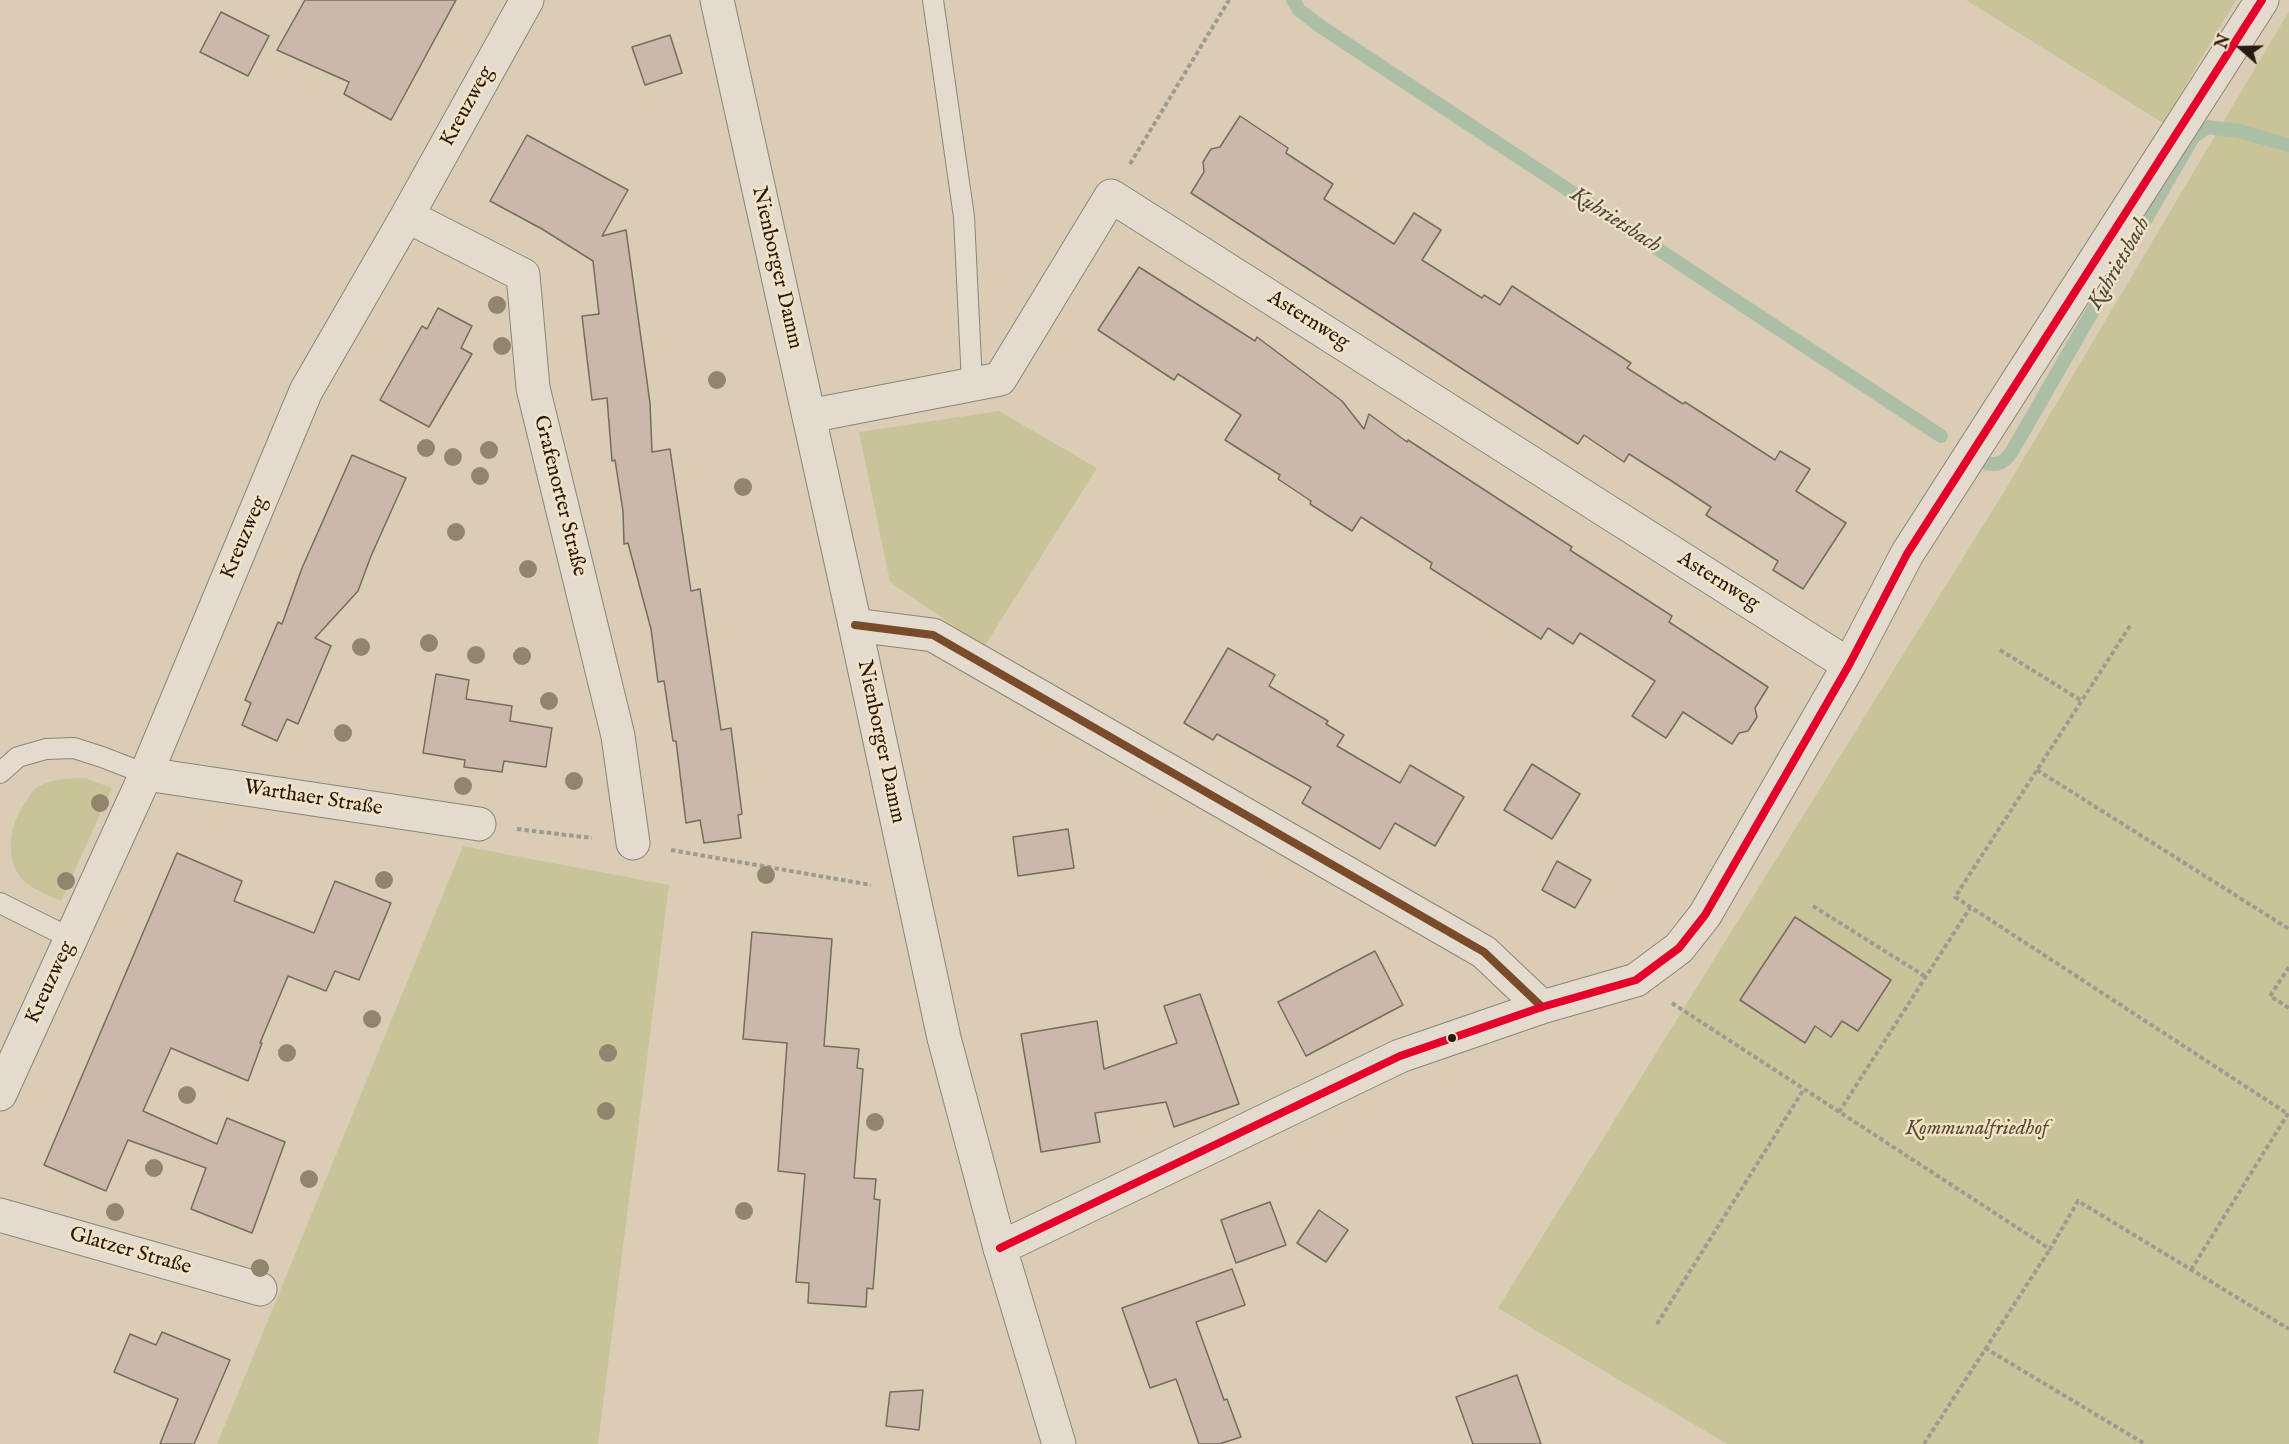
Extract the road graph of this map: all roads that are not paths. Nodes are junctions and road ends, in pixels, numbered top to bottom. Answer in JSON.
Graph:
{"nodes":[{"id":1,"x":527,"y":0,"type":"edge"},
{"id":2,"x":717,"y":0,"type":"edge"},
{"id":3,"x":933,"y":0,"type":"edge"},
{"id":4,"x":2262,"y":0,"type":"edge"},
{"id":5,"x":407,"y":216,"type":"junction"},
{"id":6,"x":972,"y":384,"type":"junction"},
{"id":7,"x":809,"y":416,"type":"junction"},
{"id":8,"x":855,"y":625,"type":"junction"},
{"id":9,"x":1849,"y":665,"type":"junction"},
{"id":10,"x":0,"y":773,"type":"edge"},
{"id":11,"x":146,"y":774,"type":"junction"},
{"id":12,"x":479,"y":824,"type":"road end"},
{"id":13,"x":633,"y":843,"type":"road end"},
{"id":14,"x":0,"y":903,"type":"edge"},
{"id":15,"x":72,"y":939,"type":"junction"},
{"id":16,"x":1542,"y":1007,"type":"junction"},
{"id":17,"x":0,"y":1094,"type":"edge"},
{"id":18,"x":0,"y":1215,"type":"edge"},
{"id":19,"x":1000,"y":1248,"type":"junction"},
{"id":20,"x":260,"y":1289,"type":"dead end"},
{"id":21,"x":1059,"y":1444,"type":"edge"}],
"edges":[{"from":1,"to":5,"type":"street","name":"Kreuzweg"},
{"from":2,"to":7,"type":"street","name":"Nienborger Damm"},
{"from":3,"to":6,"type":"lane"},
{"from":4,"to":9,"type":"street"},
{"from":5,"to":11,"type":"street","name":"Kreuzweg"},
{"from":5,"to":13,"type":"street","name":"Grafenorter Straße"},
{"from":6,"to":7,"type":"street"},
{"from":6,"to":9,"type":"street","name":"Asternweg"},
{"from":7,"to":8,"type":"street","name":"Nienborger Damm"},
{"from":8,"to":16,"type":"street"},
{"from":8,"to":19,"type":"street","name":"Nienborger Damm"},
{"from":9,"to":16,"type":"street"},
{"from":10,"to":11,"type":"lane"},
{"from":11,"to":12,"type":"street","name":"Warthaer Straße"},
{"from":11,"to":15,"type":"street","name":"Kreuzweg"},
{"from":14,"to":15,"type":"lane"},
{"from":15,"to":17,"type":"street","name":"Kreuzweg"},
{"from":16,"to":19,"type":"street"},
{"from":18,"to":20,"type":"street","name":"Glatzer Straße"},
{"from":19,"to":21,"type":"street","name":"Nienborger Damm"}]}
